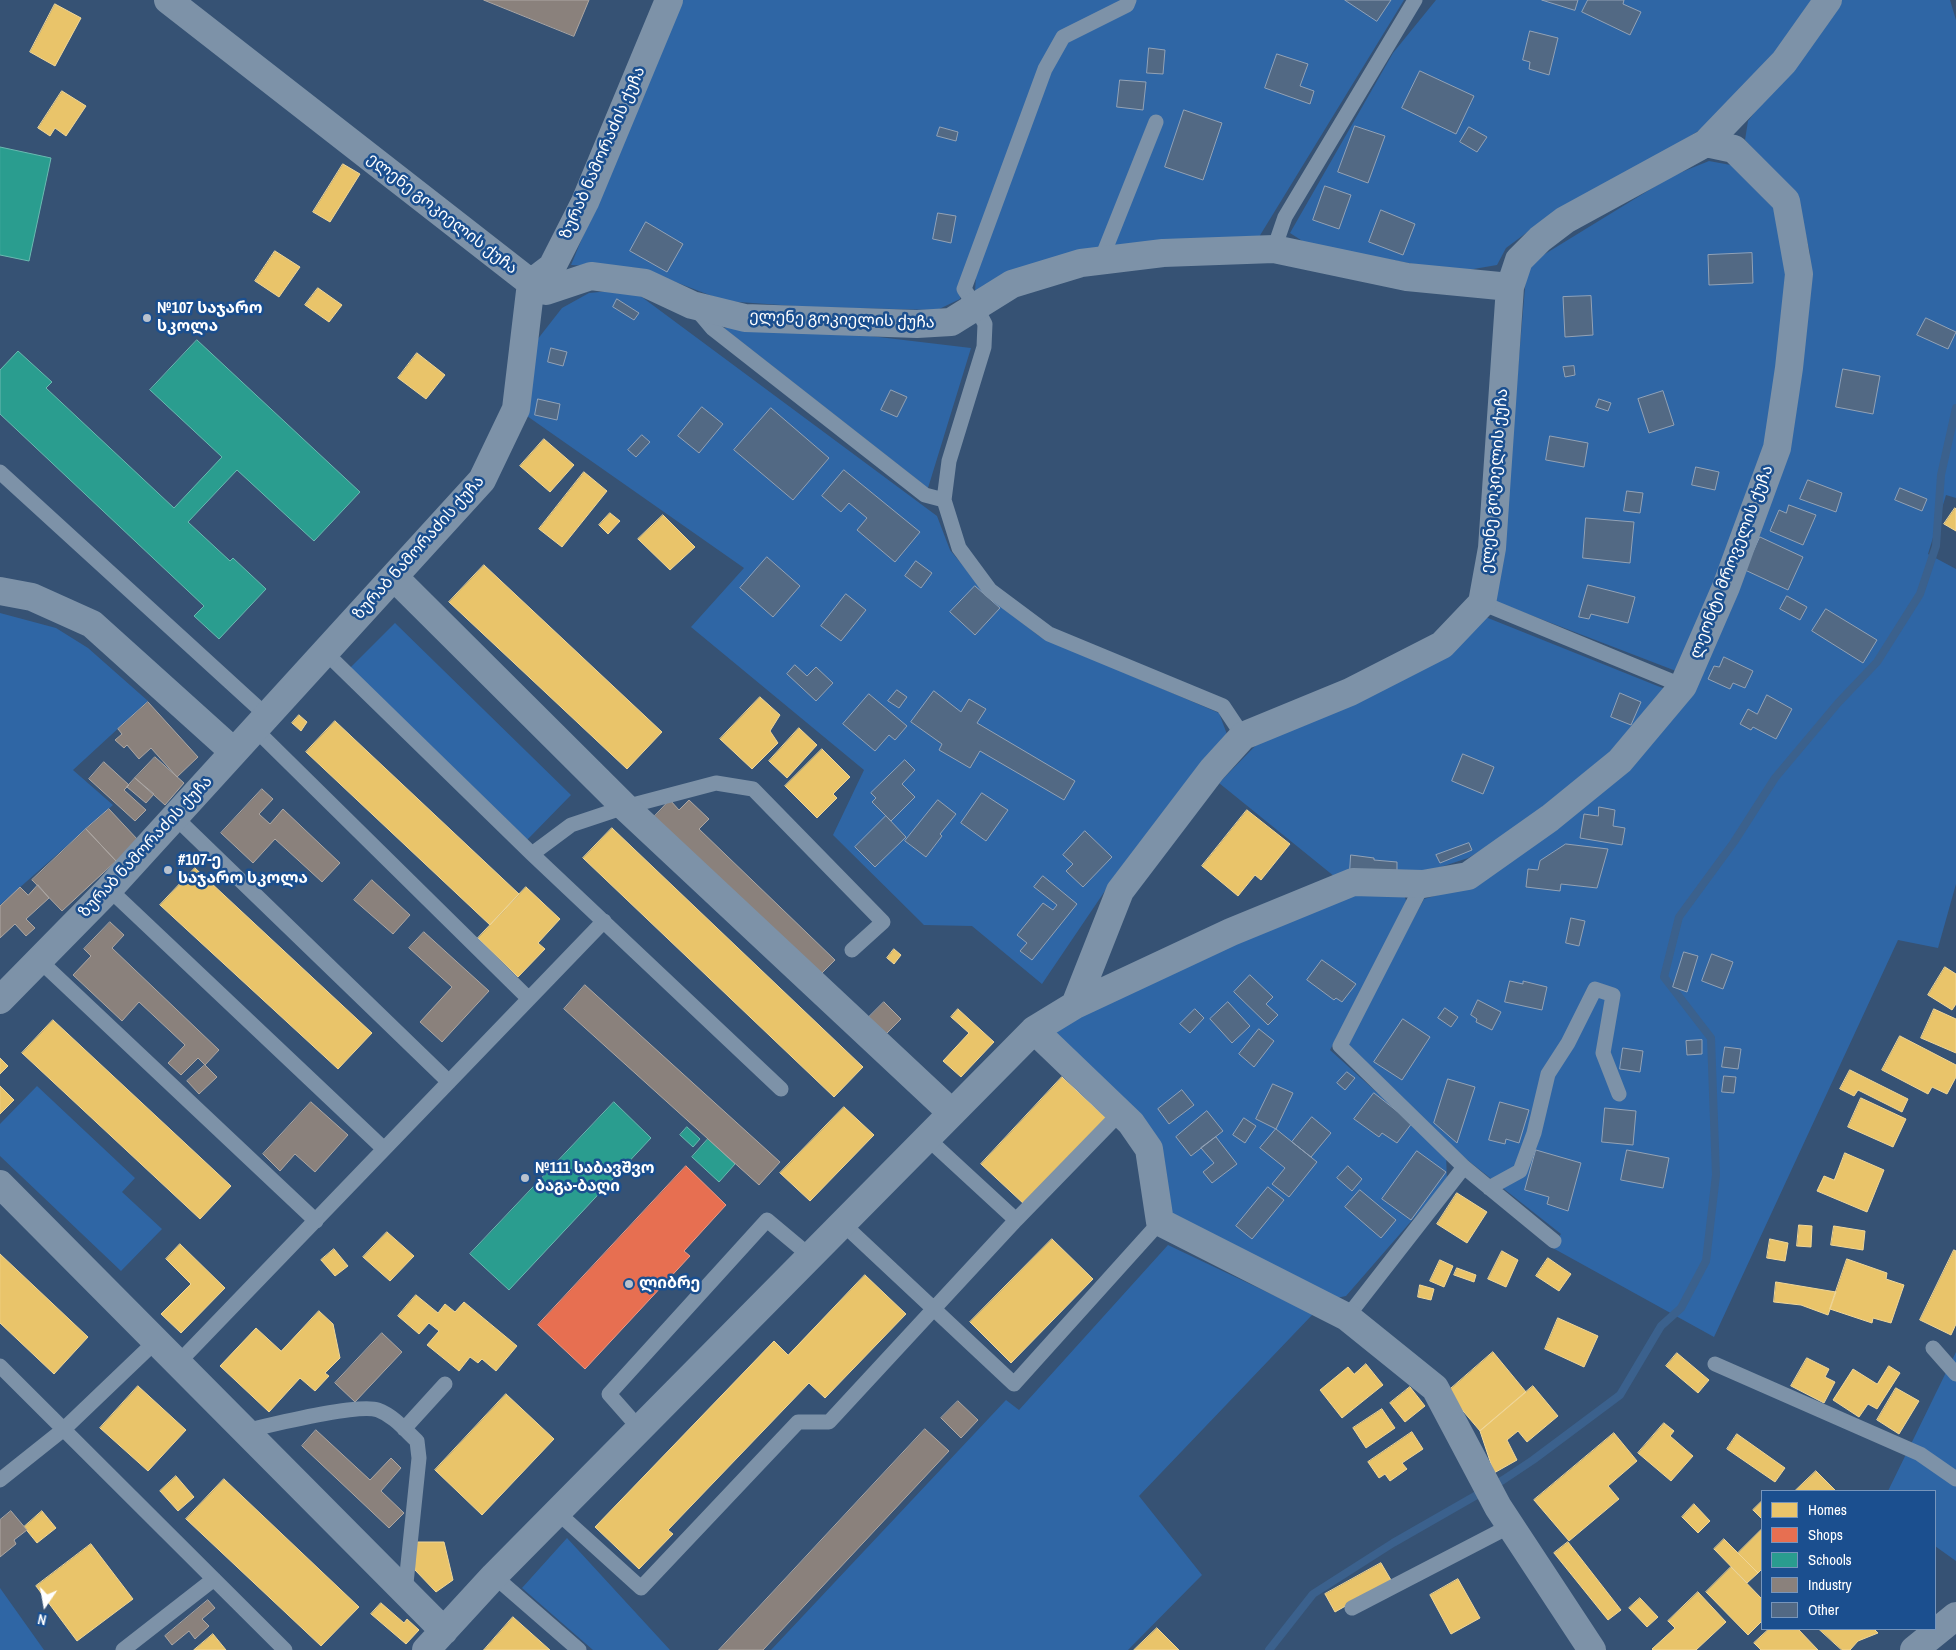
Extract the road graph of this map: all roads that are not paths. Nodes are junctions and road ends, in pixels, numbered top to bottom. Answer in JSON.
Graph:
{"nodes":[{"id":1,"x":168,"y":0,"type":"edge"},
{"id":2,"x":669,"y":0,"type":"edge"},
{"id":3,"x":1129,"y":0,"type":"edge"},
{"id":4,"x":1415,"y":0,"type":"edge"},
{"id":5,"x":1828,"y":0,"type":"edge"},
{"id":6,"x":1156,"y":122,"type":"dead end"},
{"id":7,"x":1706,"y":143,"type":"junction"},
{"id":8,"x":1274,"y":249,"type":"junction"},
{"id":9,"x":1101,"y":260,"type":"junction"},
{"id":10,"x":531,"y":283,"type":"junction"},
{"id":11,"x":1510,"y":287,"type":"junction"},
{"id":12,"x":692,"y":305,"type":"junction"},
{"id":13,"x":976,"y":307,"type":"junction"},
{"id":14,"x":0,"y":472,"type":"edge"},
{"id":15,"x":944,"y":500,"type":"junction"},
{"id":16,"x":394,"y":577,"type":"junction"},
{"id":17,"x":0,"y":591,"type":"edge"},
{"id":18,"x":1482,"y":603,"type":"junction"},
{"id":19,"x":325,"y":652,"type":"junction"},
{"id":20,"x":1683,"y":686,"type":"junction"},
{"id":21,"x":261,"y":722,"type":"junction"},
{"id":22,"x":1243,"y":736,"type":"junction"},
{"id":23,"x":234,"y":752,"type":"junction"},
{"id":24,"x":625,"y":808,"type":"junction"},
{"id":25,"x":175,"y":817,"type":"junction"},
{"id":26,"x":532,"y":854,"type":"junction"},
{"id":27,"x":1423,"y":884,"type":"junction"},
{"id":28,"x":109,"y":888,"type":"junction"},
{"id":29,"x":604,"y":920,"type":"junction"},
{"id":30,"x":852,"y":950,"type":"dead end"},
{"id":31,"x":39,"y":960,"type":"junction"},
{"id":32,"x":529,"y":999,"type":"junction"},
{"id":33,"x":0,"y":1000,"type":"edge"},
{"id":34,"x":1075,"y":1005,"type":"junction"},
{"id":35,"x":1034,"y":1030,"type":"junction"},
{"id":36,"x":449,"y":1082,"type":"junction"},
{"id":37,"x":781,"y":1089,"type":"dead end"},
{"id":38,"x":1619,"y":1094,"type":"dead end"},
{"id":39,"x":1121,"y":1112,"type":"junction"},
{"id":40,"x":952,"y":1113,"type":"junction"},
{"id":41,"x":927,"y":1138,"type":"junction"},
{"id":42,"x":384,"y":1149,"type":"junction"},
{"id":43,"x":1464,"y":1167,"type":"junction"},
{"id":44,"x":0,"y":1184,"type":"edge"},
{"id":45,"x":1489,"y":1188,"type":"junction"},
{"id":46,"x":1016,"y":1220,"type":"junction"},
{"id":47,"x":316,"y":1221,"type":"junction"},
{"id":48,"x":1160,"y":1222,"type":"junction"},
{"id":49,"x":842,"y":1223,"type":"junction"},
{"id":50,"x":1554,"y":1241,"type":"dead end"},
{"id":51,"x":810,"y":1256,"type":"junction"},
{"id":52,"x":933,"y":1308,"type":"junction"},
{"id":53,"x":1347,"y":1317,"type":"junction"},
{"id":54,"x":156,"y":1340,"type":"junction"},
{"id":55,"x":1933,"y":1348,"type":"dead end"},
{"id":56,"x":178,"y":1363,"type":"junction"},
{"id":57,"x":1715,"y":1364,"type":"dead end"},
{"id":58,"x":0,"y":1366,"type":"edge"},
{"id":59,"x":1956,"y":1374,"type":"edge"},
{"id":60,"x":445,"y":1384,"type":"dead end"},
{"id":61,"x":640,"y":1428,"type":"junction"},
{"id":62,"x":64,"y":1429,"type":"junction"},
{"id":63,"x":404,"y":1429,"type":"junction"},
{"id":64,"x":245,"y":1430,"type":"junction"},
{"id":65,"x":1956,"y":1479,"type":"edge"},
{"id":66,"x":0,"y":1480,"type":"edge"},
{"id":67,"x":557,"y":1512,"type":"junction"},
{"id":68,"x":1504,"y":1516,"type":"junction"},
{"id":69,"x":494,"y":1576,"type":"junction"},
{"id":70,"x":214,"y":1579,"type":"junction"},
{"id":71,"x":406,"y":1593,"type":"junction"},
{"id":72,"x":1352,"y":1608,"type":"dead end"},
{"id":73,"x":1956,"y":1616,"type":"edge"},
{"id":74,"x":439,"y":1644,"type":"edge"},
{"id":75,"x":122,"y":1650,"type":"edge"},
{"id":76,"x":285,"y":1650,"type":"edge"},
{"id":77,"x":579,"y":1650,"type":"edge"},
{"id":78,"x":1592,"y":1650,"type":"edge"},
{"id":79,"x":1914,"y":1650,"type":"edge"}],
"edges":[{"from":1,"to":10,"type":"street","name":"ელენე გოკიელის ქუჩა"},
{"from":2,"to":10,"type":"street","name":"ზურაბ ნამორაძის ქუჩა"},
{"from":3,"to":13,"type":"lane"},
{"from":4,"to":8,"type":"lane"},
{"from":5,"to":7,"type":"street","name":"ელენე გოკიელის ქუჩა"},
{"from":6,"to":9,"type":"lane"},
{"from":7,"to":11,"type":"street","name":"ელენე გოკიელის ქუჩა"},
{"from":7,"to":20,"type":"street","name":"ლეონტი მროველის ქუჩა"},
{"from":8,"to":9,"type":"street","name":"ელენე გოკიელის ქუჩა"},
{"from":8,"to":11,"type":"street","name":"ელენე გოკიელის ქუჩა"},
{"from":9,"to":13,"type":"street","name":"ელენე გოკიელის ქუჩა"},
{"from":10,"to":12,"type":"street","name":"ელენე გოკიელის ქუჩა"},
{"from":10,"to":16,"type":"street","name":"ზურაბ ნამორაძის ქუჩა"},
{"from":11,"to":18,"type":"street","name":"ელენე გოკიელის ქუჩა"},
{"from":12,"to":13,"type":"street","name":"ელენე გოკიელის ქუჩა"},
{"from":12,"to":15,"type":"lane"},
{"from":13,"to":15,"type":"lane"},
{"from":14,"to":21,"type":"lane"},
{"from":15,"to":22,"type":"lane"},
{"from":16,"to":19,"type":"street","name":"ზურაბ ნამორაძის ქუჩა"},
{"from":16,"to":24,"type":"street"},
{"from":17,"to":23,"type":"street"},
{"from":18,"to":20,"type":"lane"},
{"from":18,"to":22,"type":"street"},
{"from":19,"to":21,"type":"street","name":"ზურაბ ნამორაძის ქუჩა"},
{"from":19,"to":26,"type":"lane"},
{"from":20,"to":27,"type":"street","name":"ლეონტი მროველის ქუჩა"},
{"from":21,"to":23,"type":"street","name":"ზურაბ ნამორაძის ქუჩა"},
{"from":21,"to":32,"type":"lane"},
{"from":22,"to":34,"type":"street"},
{"from":23,"to":25,"type":"street","name":"ზურაბ ნამორაძის ქუჩა"},
{"from":24,"to":26,"type":"lane"},
{"from":24,"to":30,"type":"lane"},
{"from":24,"to":40,"type":"street"},
{"from":25,"to":28,"type":"street","name":"ზურაბ ნამორაძის ქუჩა"},
{"from":25,"to":36,"type":"lane"},
{"from":26,"to":29,"type":"lane"},
{"from":27,"to":34,"type":"street","name":"ლეონტი მროველის ქუჩა"},
{"from":27,"to":43,"type":"lane"},
{"from":28,"to":31,"type":"street","name":"ზურაბ ნამორაძის ქუჩა"},
{"from":28,"to":42,"type":"lane"},
{"from":29,"to":32,"type":"lane"},
{"from":29,"to":37,"type":"lane"},
{"from":31,"to":33,"type":"street","name":"ზურაბ ნამორაძის ქუჩა"},
{"from":31,"to":47,"type":"lane"},
{"from":32,"to":36,"type":"lane"},
{"from":34,"to":35,"type":"street","name":"ლეონტი მროველის ქუჩა"},
{"from":35,"to":39,"type":"street"},
{"from":35,"to":40,"type":"street","name":"ლეონტი მროველის ქუჩა"},
{"from":36,"to":42,"type":"lane"},
{"from":38,"to":45,"type":"lane"},
{"from":39,"to":46,"type":"lane"},
{"from":39,"to":48,"type":"street"},
{"from":40,"to":41,"type":"street","name":"ლეონტი მროველის ქუჩა"},
{"from":41,"to":46,"type":"lane"},
{"from":41,"to":49,"type":"street","name":"ლეონტი მროველის ქუჩა"},
{"from":42,"to":47,"type":"lane"},
{"from":43,"to":45,"type":"lane"},
{"from":43,"to":53,"type":"lane"},
{"from":44,"to":54,"type":"street"},
{"from":45,"to":50,"type":"lane"},
{"from":46,"to":52,"type":"lane"},
{"from":47,"to":56,"type":"lane"},
{"from":48,"to":52,"type":"lane"},
{"from":48,"to":53,"type":"street"},
{"from":49,"to":51,"type":"street","name":"ლეონტი მროველის ქუჩა"},
{"from":49,"to":52,"type":"lane"},
{"from":51,"to":61,"type":"street","name":"ლეონტი მროველის ქუჩა"},
{"from":51,"to":61,"type":"lane"},
{"from":52,"to":67,"type":"lane"},
{"from":53,"to":68,"type":"street"},
{"from":54,"to":56,"type":"street"},
{"from":54,"to":62,"type":"lane"},
{"from":55,"to":59,"type":"lane"},
{"from":56,"to":64,"type":"street"},
{"from":57,"to":65,"type":"lane"},
{"from":58,"to":62,"type":"lane"},
{"from":60,"to":63,"type":"lane"},
{"from":61,"to":67,"type":"street","name":"ლეონტი მროველის ქუჩა"},
{"from":62,"to":66,"type":"lane"},
{"from":62,"to":70,"type":"lane"},
{"from":63,"to":64,"type":"lane"},
{"from":63,"to":71,"type":"lane"},
{"from":64,"to":71,"type":"street"},
{"from":67,"to":69,"type":"street","name":"ლეონტი მროველის ქუჩა"},
{"from":68,"to":72,"type":"lane"},
{"from":68,"to":78,"type":"street"},
{"from":69,"to":74,"type":"street","name":"ლეონტი მროველის ქუჩა"},
{"from":69,"to":77,"type":"lane"},
{"from":70,"to":75,"type":"lane"},
{"from":70,"to":76,"type":"lane"},
{"from":71,"to":74,"type":"street"},
{"from":73,"to":79,"type":"street"}]}
